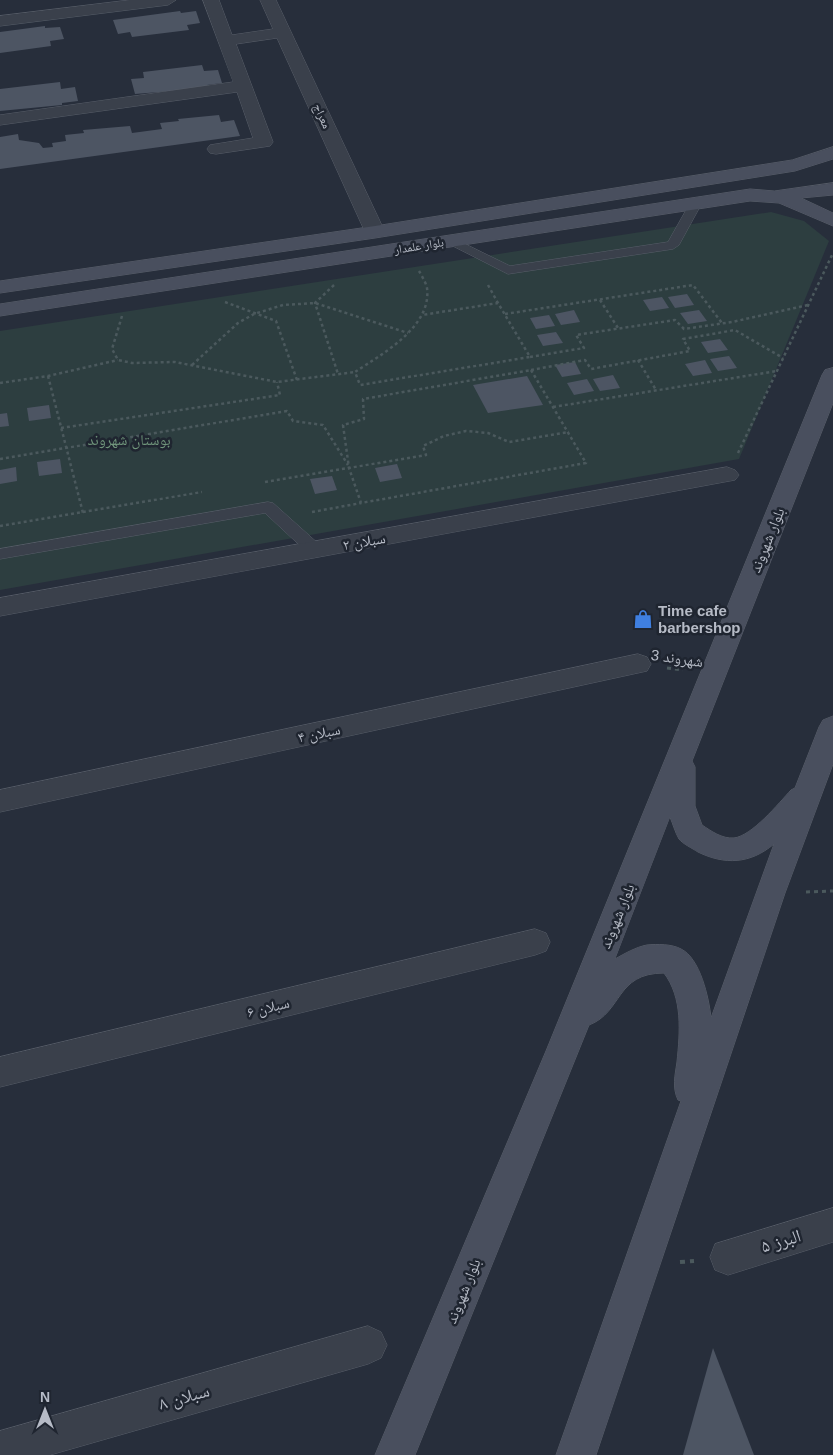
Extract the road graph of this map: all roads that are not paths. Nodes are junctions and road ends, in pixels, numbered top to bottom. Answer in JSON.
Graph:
{"nodes":[{"id":1,"x":168,"y":0,"type":"edge"},
{"id":2,"x":211,"y":0,"type":"edge"},
{"id":3,"x":268,"y":0,"type":"edge"},
{"id":4,"x":0,"y":21,"type":"edge"},
{"id":5,"x":283,"y":32,"type":"junction"},
{"id":6,"x":226,"y":41,"type":"junction"},
{"id":7,"x":243,"y":86,"type":"junction"},
{"id":8,"x":0,"y":120,"type":"edge"},
{"id":9,"x":216,"y":150,"type":"dead end"},
{"id":10,"x":833,"y":153,"type":"edge"},
{"id":11,"x":795,"y":165,"type":"junction"},
{"id":12,"x":833,"y":167,"type":"edge"},
{"id":13,"x":833,"y":189,"type":"edge"},
{"id":14,"x":769,"y":194,"type":"junction"},
{"id":15,"x":696,"y":203,"type":"junction"},
{"id":16,"x":833,"y":220,"type":"edge"},
{"id":17,"x":375,"y":232,"type":"junction"},
{"id":18,"x":449,"y":241,"type":"junction"},
{"id":19,"x":0,"y":287,"type":"edge"},
{"id":20,"x":0,"y":310,"type":"edge"},
{"id":21,"x":833,"y":375,"type":"edge"},
{"id":22,"x":727,"y":475,"type":"road end"},
{"id":23,"x":315,"y":550,"type":"junction"},
{"id":24,"x":0,"y":554,"type":"edge"},
{"id":25,"x":0,"y":607,"type":"edge"},
{"id":26,"x":638,"y":664,"type":"road end"},
{"id":27,"x":833,"y":727,"type":"edge"},
{"id":28,"x":682,"y":750,"type":"junction"},
{"id":29,"x":809,"y":790,"type":"junction"},
{"id":30,"x":0,"y":801,"type":"edge"},
{"id":31,"x":535,"y":942,"type":"dead end"},
{"id":32,"x":562,"y":1051,"type":"junction"},
{"id":33,"x":0,"y":1072,"type":"edge"},
{"id":34,"x":684,"y":1140,"type":"junction"},
{"id":35,"x":833,"y":1226,"type":"edge"},
{"id":36,"x":728,"y":1257,"type":"road end"},
{"id":37,"x":368,"y":1345,"type":"dead end"},
{"id":38,"x":0,"y":1450,"type":"edge"},
{"id":39,"x":395,"y":1455,"type":"edge"},
{"id":40,"x":576,"y":1455,"type":"edge"}],
"edges":[{"from":1,"to":4,"type":"street"},
{"from":2,"to":6,"type":"street"},
{"from":3,"to":5,"type":"street","name":"معراج"},
{"from":5,"to":6,"type":"street"},
{"from":5,"to":17,"type":"street","name":"معراج"},
{"from":6,"to":7,"type":"street"},
{"from":7,"to":8,"type":"street"},
{"from":7,"to":9,"type":"street"},
{"from":10,"to":11,"type":"main road","name":"بلوار علمدار"},
{"from":11,"to":12,"type":"main road"},
{"from":11,"to":17,"type":"main road","name":"بلوار علمدار"},
{"from":13,"to":14,"type":"main road"},
{"from":14,"to":15,"type":"main road","name":"بلوار علمدار"},
{"from":14,"to":16,"type":"main road","name":"بلوار علمدار"},
{"from":15,"to":18,"type":"main road","name":"بلوار علمدار"},
{"from":15,"to":18,"type":"lane"},
{"from":17,"to":19,"type":"main road","name":"بلوار علمدار"},
{"from":18,"to":20,"type":"main road","name":"بلوار علمدار"},
{"from":21,"to":28,"type":"main road","name":"بلوار شهروند"},
{"from":22,"to":23,"type":"street","name":"سبلان ۲"},
{"from":23,"to":24,"type":"lane"},
{"from":23,"to":25,"type":"street","name":"سبلان ۲"},
{"from":26,"to":30,"type":"street","name":"سبلان ۴"},
{"from":27,"to":29,"type":"main road"},
{"from":28,"to":29,"type":"main road"},
{"from":28,"to":32,"type":"main road","name":"بلوار شهروند"},
{"from":29,"to":34,"type":"main road"},
{"from":31,"to":33,"type":"street","name":"سبلان ۶"},
{"from":32,"to":34,"type":"main road"},
{"from":32,"to":39,"type":"main road","name":"بلوار شهروند"},
{"from":34,"to":40,"type":"main road"},
{"from":35,"to":36,"type":"street","name":"البرز ۵"},
{"from":37,"to":38,"type":"street","name":"سبلان ۸"}]}
